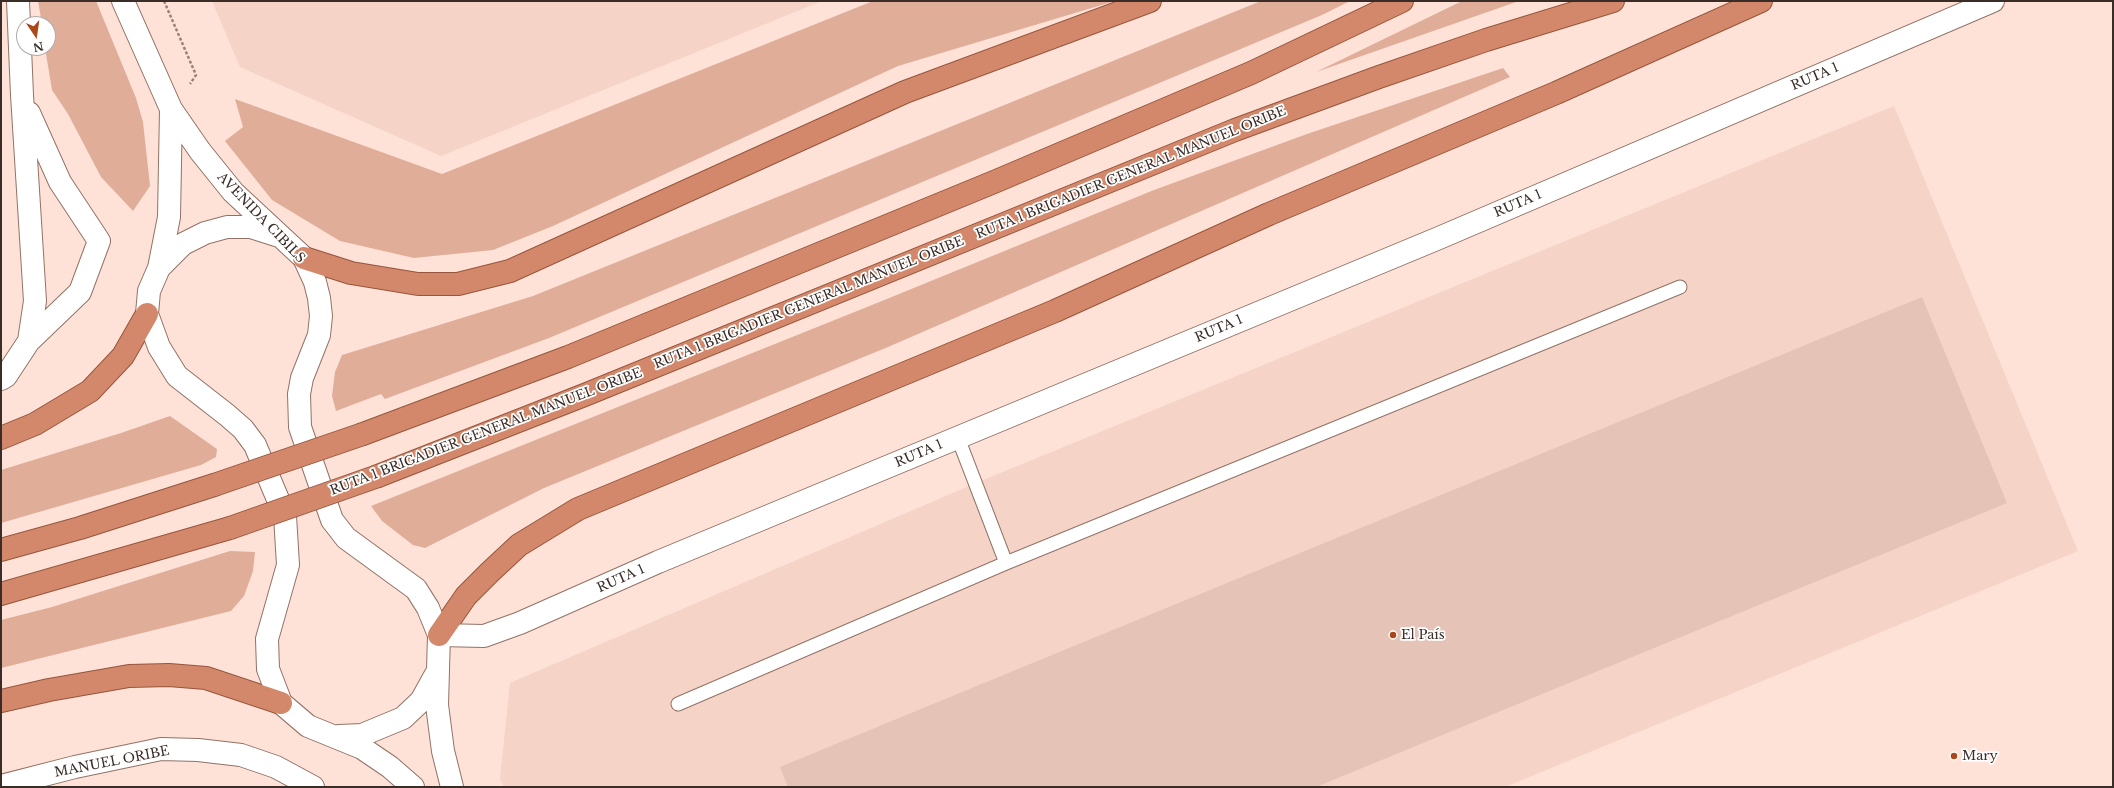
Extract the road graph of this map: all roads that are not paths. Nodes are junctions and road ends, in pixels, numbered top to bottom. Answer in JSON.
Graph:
{"nodes":[{"id":1,"x":18,"y":1,"type":"edge"},
{"id":2,"x":123,"y":1,"type":"edge"},
{"id":3,"x":1150,"y":1,"type":"edge"},
{"id":4,"x":1402,"y":1,"type":"edge"},
{"id":5,"x":1613,"y":1,"type":"edge"},
{"id":6,"x":1761,"y":1,"type":"edge"},
{"id":7,"x":1993,"y":1,"type":"edge"},
{"id":8,"x":22,"y":95,"type":"junction"},
{"id":9,"x":171,"y":109,"type":"junction"},
{"id":10,"x":279,"y":236,"type":"junction"},
{"id":11,"x":304,"y":258,"type":"junction"},
{"id":12,"x":159,"y":268,"type":"junction"},
{"id":13,"x":1680,"y":287,"type":"dead end"},
{"id":14,"x":147,"y":314,"type":"junction"},
{"id":15,"x":29,"y":342,"type":"junction"},
{"id":16,"x":1,"y":379,"type":"edge"},
{"id":17,"x":1,"y":438,"type":"edge"},
{"id":18,"x":958,"y":438,"type":"junction"},
{"id":19,"x":1,"y":550,"type":"edge"},
{"id":20,"x":1006,"y":562,"type":"junction"},
{"id":21,"x":1,"y":594,"type":"edge"},
{"id":22,"x":438,"y":634,"type":"junction"},
{"id":23,"x":437,"y":672,"type":"junction"},
{"id":24,"x":1,"y":701,"type":"edge"},
{"id":25,"x":281,"y":703,"type":"junction"},
{"id":26,"x":678,"y":704,"type":"dead end"},
{"id":27,"x":334,"y":736,"type":"junction"},
{"id":28,"x":1,"y":786,"type":"edge"},
{"id":29,"x":313,"y":787,"type":"edge"},
{"id":30,"x":413,"y":787,"type":"edge"},
{"id":31,"x":452,"y":787,"type":"edge"}],
"edges":[{"from":1,"to":8,"type":"street"},
{"from":2,"to":9,"type":"street","name":"AVENIDA CIBILS"},
{"from":3,"to":11,"type":"highway"},
{"from":4,"to":19,"type":"highway","bridge":true},
{"from":5,"to":21,"type":"highway","name":"RUTA 1 BRIGADIER GENERAL MANUEL ORIBE","bridge":true},
{"from":6,"to":22,"type":"highway"},
{"from":7,"to":18,"type":"street","name":"RUTA 1"},
{"from":8,"to":15,"type":"street"},
{"from":8,"to":15,"type":"street"},
{"from":9,"to":10,"type":"street","name":"AVENIDA CIBILS"},
{"from":9,"to":12,"type":"street","name":"AVENIDA CIBILS"},
{"from":10,"to":11,"type":"street","name":"AVENIDA CIBILS"},
{"from":10,"to":12,"type":"street"},
{"from":11,"to":22,"type":"street","name":"AVENIDA CIBILS"},
{"from":12,"to":14,"type":"street","name":"AVENIDA CIBILS"},
{"from":13,"to":20,"type":"lane"},
{"from":14,"to":17,"type":"highway"},
{"from":14,"to":25,"type":"street","name":"AVENIDA CIBILS"},
{"from":15,"to":16,"type":"street"},
{"from":18,"to":20,"type":"lane"},
{"from":18,"to":22,"type":"street","name":"RUTA 1"},
{"from":20,"to":26,"type":"lane"},
{"from":22,"to":23,"type":"street","name":"AVENIDA CIBILS"},
{"from":23,"to":27,"type":"street"},
{"from":23,"to":31,"type":"street","name":"AVENIDA CIBILS"},
{"from":24,"to":25,"type":"highway"},
{"from":25,"to":27,"type":"street","name":"AVENIDA CIBILS"},
{"from":27,"to":30,"type":"street","name":"AVENIDA CIBILS"},
{"from":28,"to":29,"type":"street","name":"MANUEL ORIBE"}]}
